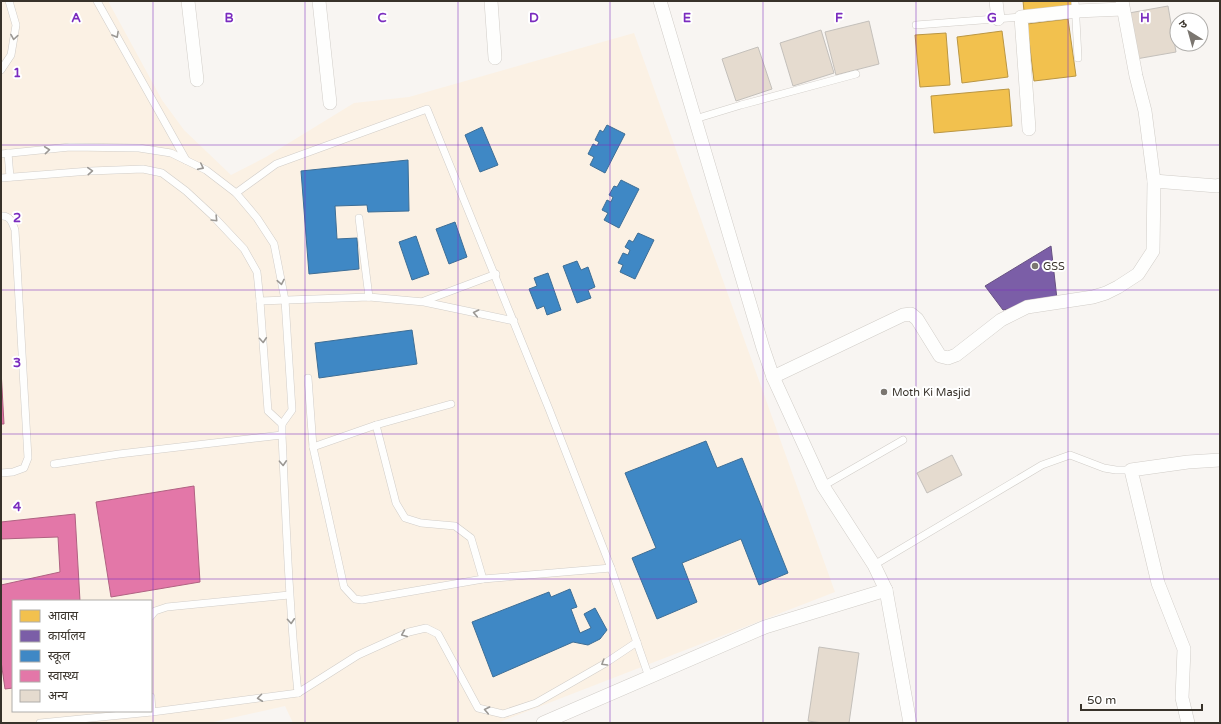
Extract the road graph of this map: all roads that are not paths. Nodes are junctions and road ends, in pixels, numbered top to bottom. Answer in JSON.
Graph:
{"nodes":[{"id":1,"x":9,"y":1,"type":"edge"},
{"id":2,"x":97,"y":1,"type":"edge"},
{"id":3,"x":188,"y":1,"type":"edge"},
{"id":4,"x":319,"y":1,"type":"edge"},
{"id":5,"x":491,"y":1,"type":"edge"},
{"id":6,"x":660,"y":1,"type":"edge"},
{"id":7,"x":996,"y":1,"type":"edge"},
{"id":8,"x":1123,"y":5,"type":"edge"},
{"id":9,"x":1075,"y":6,"type":"edge"},
{"id":10,"x":1020,"y":17,"type":"junction"},
{"id":11,"x":998,"y":19,"type":"junction"},
{"id":12,"x":916,"y":25,"type":"dead end"},
{"id":13,"x":495,"y":58,"type":"dead end"},
{"id":14,"x":1078,"y":58,"type":"dead end"},
{"id":15,"x":1,"y":70,"type":"edge"},
{"id":16,"x":856,"y":74,"type":"dead end"},
{"id":17,"x":197,"y":80,"type":"dead end"},
{"id":18,"x":330,"y":103,"type":"dead end"},
{"id":19,"x":695,"y":119,"type":"junction"},
{"id":20,"x":1029,"y":129,"type":"dead end"},
{"id":21,"x":4,"y":154,"type":"edge"},
{"id":22,"x":186,"y":160,"type":"junction"},
{"id":23,"x":10,"y":177,"type":"junction"},
{"id":24,"x":1,"y":178,"type":"edge"},
{"id":25,"x":1154,"y":181,"type":"junction"},
{"id":26,"x":1220,"y":185,"type":"edge"},
{"id":27,"x":236,"y":193,"type":"junction"},
{"id":28,"x":1,"y":216,"type":"edge"},
{"id":29,"x":359,"y":218,"type":"dead end"},
{"id":30,"x":496,"y":274,"type":"junction"},
{"id":31,"x":369,"y":296,"type":"junction"},
{"id":32,"x":285,"y":300,"type":"junction"},
{"id":33,"x":260,"y":301,"type":"junction"},
{"id":34,"x":424,"y":302,"type":"junction"},
{"id":35,"x":514,"y":321,"type":"junction"},
{"id":36,"x":772,"y":377,"type":"junction"},
{"id":37,"x":308,"y":378,"type":"dead end"},
{"id":38,"x":451,"y":404,"type":"dead end"},
{"id":39,"x":282,"y":424,"type":"junction"},
{"id":40,"x":376,"y":425,"type":"junction"},
{"id":41,"x":282,"y":435,"type":"junction"},
{"id":42,"x":903,"y":440,"type":"dead end"},
{"id":43,"x":313,"y":447,"type":"junction"},
{"id":44,"x":1220,"y":460,"type":"edge"},
{"id":45,"x":54,"y":464,"type":"dead end"},
{"id":46,"x":1131,"y":470,"type":"junction"},
{"id":47,"x":1,"y":473,"type":"edge"},
{"id":48,"x":823,"y":486,"type":"junction"},
{"id":49,"x":874,"y":565,"type":"junction"},
{"id":50,"x":611,"y":568,"type":"junction"},
{"id":51,"x":483,"y":579,"type":"junction"},
{"id":52,"x":886,"y":590,"type":"junction"},
{"id":53,"x":289,"y":595,"type":"junction"},
{"id":54,"x":152,"y":615,"type":"edge"},
{"id":55,"x":637,"y":642,"type":"junction"},
{"id":56,"x":650,"y":677,"type":"junction"},
{"id":57,"x":298,"y":693,"type":"junction"},
{"id":58,"x":152,"y":712,"type":"joint"},
{"id":59,"x":40,"y":723,"type":"edge"},
{"id":60,"x":543,"y":723,"type":"edge"},
{"id":61,"x":910,"y":723,"type":"edge"},
{"id":62,"x":1188,"y":723,"type":"edge"}],
"edges":[{"from":1,"to":15,"type":"lane","one_way":true},
{"from":2,"to":22,"type":"lane","one_way":true},
{"from":3,"to":17,"type":"street"},
{"from":4,"to":18,"type":"street"},
{"from":5,"to":13,"type":"street"},
{"from":6,"to":19,"type":"street"},
{"from":7,"to":11,"type":"street"},
{"from":8,"to":9,"type":"street"},
{"from":8,"to":25,"type":"street"},
{"from":9,"to":10,"type":"street"},
{"from":9,"to":14,"type":"lane"},
{"from":10,"to":11,"type":"lane"},
{"from":10,"to":20,"type":"street"},
{"from":11,"to":12,"type":"lane"},
{"from":16,"to":19,"type":"lane"},
{"from":19,"to":36,"type":"street"},
{"from":21,"to":22,"type":"lane","one_way":true},
{"from":21,"to":23,"type":"lane"},
{"from":22,"to":27,"type":"lane","one_way":true},
{"from":23,"to":24,"type":"lane"},
{"from":23,"to":33,"type":"lane","one_way":true},
{"from":25,"to":26,"type":"street"},
{"from":25,"to":36,"type":"street"},
{"from":27,"to":30,"type":"lane"},
{"from":27,"to":32,"type":"lane","one_way":true},
{"from":28,"to":47,"type":"lane"},
{"from":29,"to":31,"type":"lane"},
{"from":30,"to":34,"type":"lane"},
{"from":30,"to":35,"type":"lane"},
{"from":31,"to":32,"type":"lane"},
{"from":31,"to":34,"type":"lane"},
{"from":32,"to":33,"type":"lane"},
{"from":32,"to":39,"type":"lane"},
{"from":33,"to":39,"type":"lane","one_way":true},
{"from":35,"to":34,"type":"lane","one_way":true},
{"from":35,"to":50,"type":"lane"},
{"from":36,"to":48,"type":"street"},
{"from":37,"to":43,"type":"lane"},
{"from":38,"to":40,"type":"lane"},
{"from":39,"to":41,"type":"lane"},
{"from":40,"to":43,"type":"lane"},
{"from":40,"to":51,"type":"lane"},
{"from":41,"to":45,"type":"lane"},
{"from":41,"to":53,"type":"lane","one_way":true},
{"from":42,"to":48,"type":"lane"},
{"from":43,"to":51,"type":"lane"},
{"from":44,"to":46,"type":"street"},
{"from":46,"to":49,"type":"lane"},
{"from":46,"to":62,"type":"street"},
{"from":48,"to":49,"type":"street"},
{"from":49,"to":52,"type":"street"},
{"from":50,"to":51,"type":"lane"},
{"from":50,"to":55,"type":"lane"},
{"from":52,"to":56,"type":"street"},
{"from":52,"to":61,"type":"street"},
{"from":53,"to":54,"type":"lane"},
{"from":53,"to":57,"type":"lane","one_way":true},
{"from":55,"to":56,"type":"lane"},
{"from":55,"to":57,"type":"lane","one_way":true},
{"from":56,"to":60,"type":"street"},
{"from":57,"to":58,"type":"lane","one_way":true},
{"from":58,"to":59,"type":"lane"}]}
